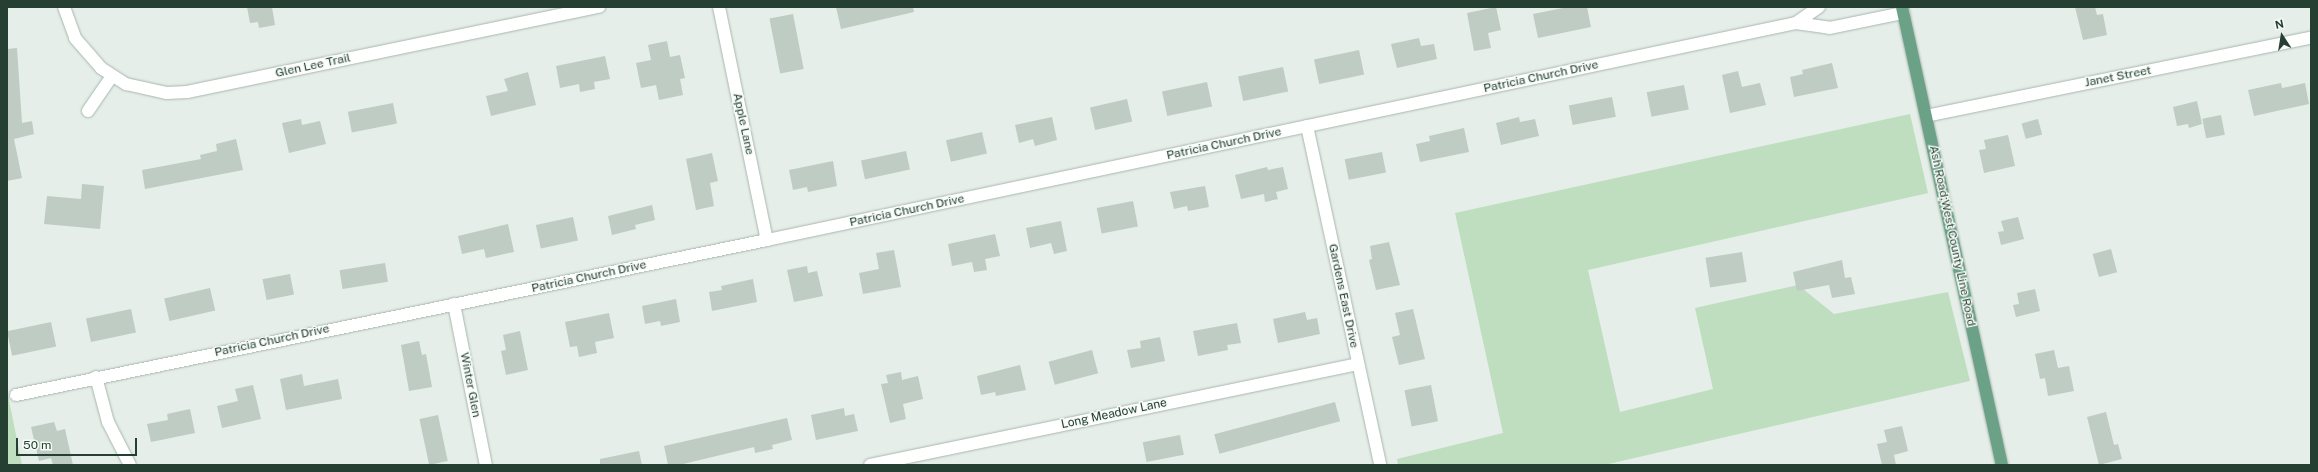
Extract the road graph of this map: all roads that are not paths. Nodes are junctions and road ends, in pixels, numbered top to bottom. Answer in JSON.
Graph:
{"nodes":[{"id":1,"x":64,"y":7,"type":"edge"},
{"id":2,"x":599,"y":7,"type":"edge"},
{"id":3,"x":719,"y":7,"type":"edge"},
{"id":4,"x":1819,"y":7,"type":"edge"},
{"id":5,"x":1902,"y":10,"type":"edge"},
{"id":6,"x":1796,"y":23,"type":"junction"},
{"id":7,"x":2311,"y":38,"type":"edge"},
{"id":8,"x":112,"y":76,"type":"junction"},
{"id":9,"x":88,"y":111,"type":"dead end"},
{"id":10,"x":1926,"y":116,"type":"junction"},
{"id":11,"x":1307,"y":126,"type":"junction"},
{"id":12,"x":767,"y":240,"type":"junction"},
{"id":13,"x":454,"y":304,"type":"junction"},
{"id":14,"x":1358,"y":364,"type":"junction"},
{"id":15,"x":96,"y":377,"type":"junction"},
{"id":16,"x":16,"y":394,"type":"dead end"},
{"id":17,"x":130,"y":465,"type":"edge"},
{"id":18,"x":486,"y":465,"type":"edge"},
{"id":19,"x":870,"y":465,"type":"edge"},
{"id":20,"x":1380,"y":465,"type":"edge"},
{"id":21,"x":2002,"y":465,"type":"edge"}],
"edges":[{"from":1,"to":8,"type":"street","name":"Glen Lee Trail"},
{"from":2,"to":8,"type":"street","name":"Glen Lee Trail"},
{"from":3,"to":12,"type":"street","name":"Apple Lane"},
{"from":4,"to":6,"type":"street","name":"Patricia Church Drive"},
{"from":5,"to":6,"type":"street","name":"Patricia Church Drive"},
{"from":5,"to":10,"type":"main road","name":"Ash Road;West County Line Road"},
{"from":6,"to":11,"type":"street","name":"Patricia Church Drive"},
{"from":7,"to":10,"type":"street","name":"Janet Street"},
{"from":8,"to":9,"type":"street"},
{"from":10,"to":21,"type":"main road","name":"Ash Road;West County Line Road"},
{"from":11,"to":12,"type":"street","name":"Patricia Church Drive"},
{"from":11,"to":14,"type":"street","name":"Gardens East Drive"},
{"from":12,"to":13,"type":"street","name":"Patricia Church Drive"},
{"from":13,"to":15,"type":"street","name":"Patricia Church Drive"},
{"from":13,"to":18,"type":"street","name":"Winter Glen"},
{"from":14,"to":19,"type":"street","name":"Long Meadow Lane"},
{"from":14,"to":20,"type":"street","name":"Gardens East Drive"},
{"from":15,"to":16,"type":"street","name":"Patricia Church Drive"},
{"from":15,"to":17,"type":"street"}]}
